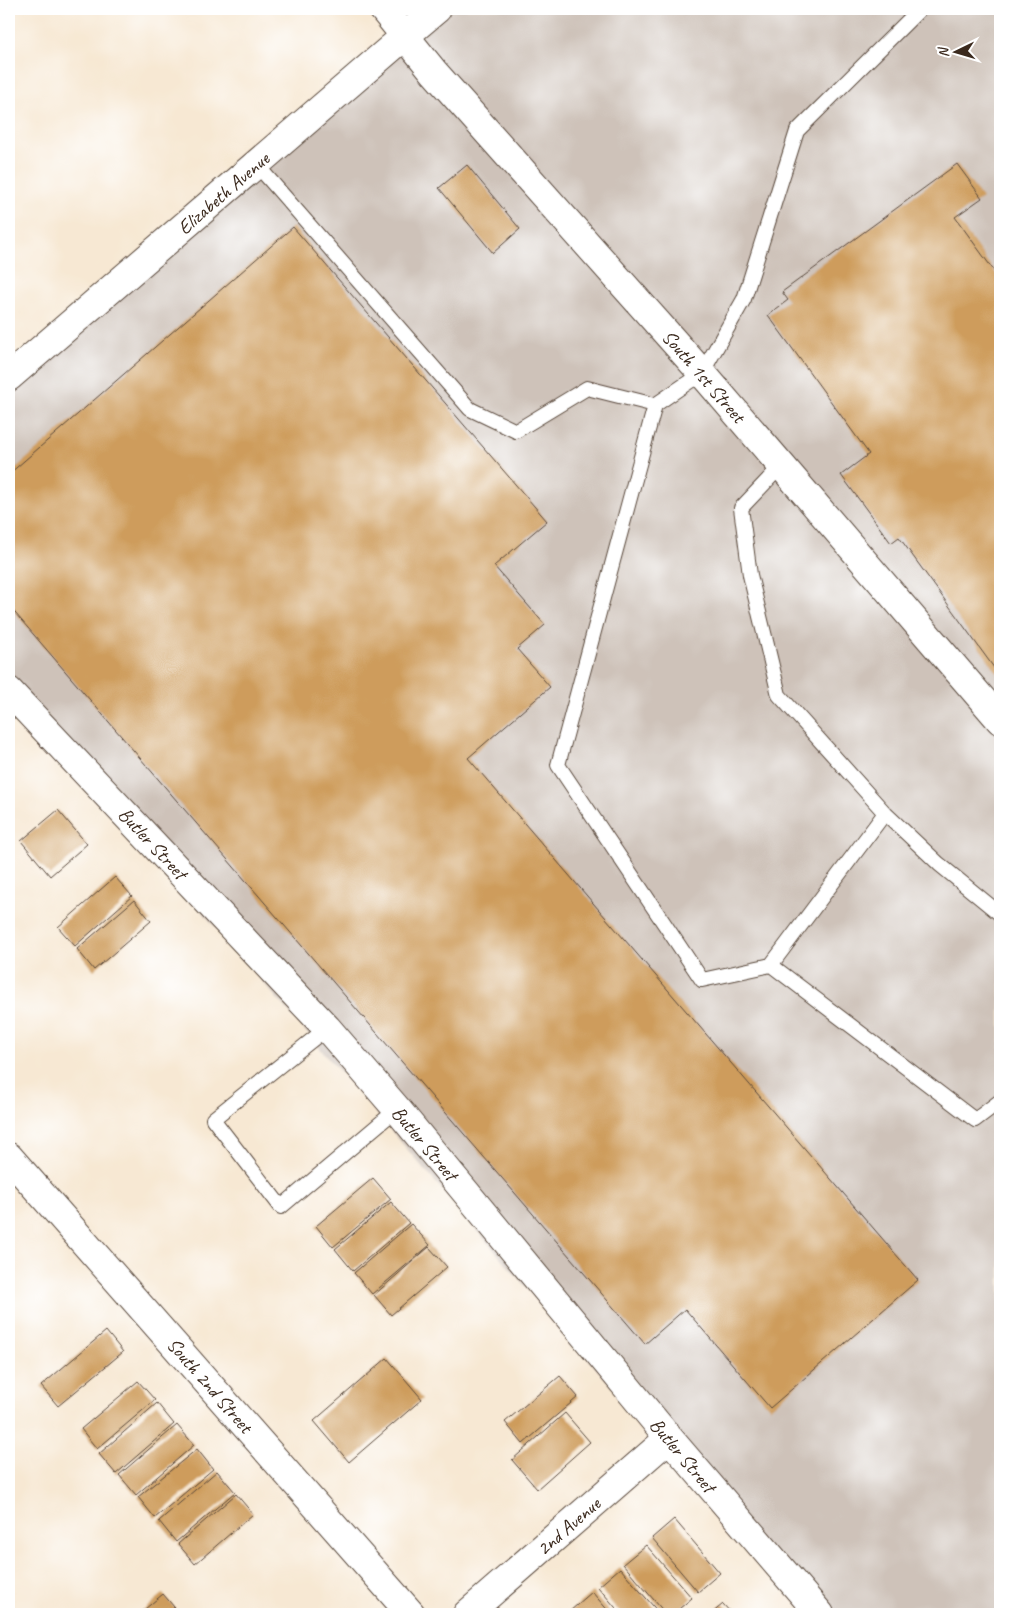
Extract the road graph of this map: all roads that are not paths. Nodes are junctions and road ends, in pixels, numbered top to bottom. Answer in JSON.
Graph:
{"nodes":[{"id":1,"x":383,"y":9,"type":"edge"},
{"id":2,"x":437,"y":9,"type":"edge"},
{"id":3,"x":920,"y":9,"type":"edge"},
{"id":4,"x":405,"y":36,"type":"junction"},
{"id":5,"x":256,"y":164,"type":"junction"},
{"id":6,"x":702,"y":373,"type":"junction"},
{"id":7,"x":9,"y":377,"type":"edge"},
{"id":8,"x":655,"y":405,"type":"junction"},
{"id":9,"x":782,"y":465,"type":"junction"},
{"id":10,"x":9,"y":691,"type":"edge"},
{"id":11,"x":1000,"y":720,"type":"edge"},
{"id":12,"x":885,"y":813,"type":"junction"},
{"id":13,"x":1000,"y":914,"type":"edge"},
{"id":14,"x":771,"y":965,"type":"junction"},
{"id":15,"x":327,"y":1028,"type":"junction"},
{"id":16,"x":1000,"y":1101,"type":"edge"},
{"id":17,"x":398,"y":1109,"type":"junction"},
{"id":18,"x":9,"y":1157,"type":"edge"},
{"id":19,"x":669,"y":1438,"type":"junction"},
{"id":20,"x":411,"y":1614,"type":"edge"},
{"id":21,"x":467,"y":1614,"type":"edge"},
{"id":22,"x":820,"y":1614,"type":"edge"}],
"edges":[{"from":1,"to":4,"type":"street","name":"South 1st Street"},
{"from":2,"to":4,"type":"street","name":"Elizabeth Avenue"},
{"from":3,"to":6,"type":"lane"},
{"from":4,"to":5,"type":"street","name":"Elizabeth Avenue"},
{"from":4,"to":6,"type":"street","name":"South 1st Street"},
{"from":5,"to":7,"type":"street","name":"Elizabeth Avenue"},
{"from":5,"to":8,"type":"lane"},
{"from":6,"to":8,"type":"lane"},
{"from":6,"to":9,"type":"street","name":"South 1st Street"},
{"from":8,"to":14,"type":"lane"},
{"from":9,"to":11,"type":"street","name":"South 1st Street"},
{"from":9,"to":12,"type":"lane"},
{"from":10,"to":15,"type":"street","name":"Butler Street"},
{"from":12,"to":13,"type":"lane"},
{"from":12,"to":14,"type":"lane"},
{"from":14,"to":16,"type":"lane"},
{"from":15,"to":17,"type":"street","name":"Butler Street"},
{"from":15,"to":17,"type":"lane"},
{"from":17,"to":19,"type":"street","name":"Butler Street"},
{"from":18,"to":20,"type":"street","name":"South 2nd Street"},
{"from":19,"to":21,"type":"street","name":"2nd Avenue"},
{"from":19,"to":22,"type":"street","name":"Butler Street"}]}
